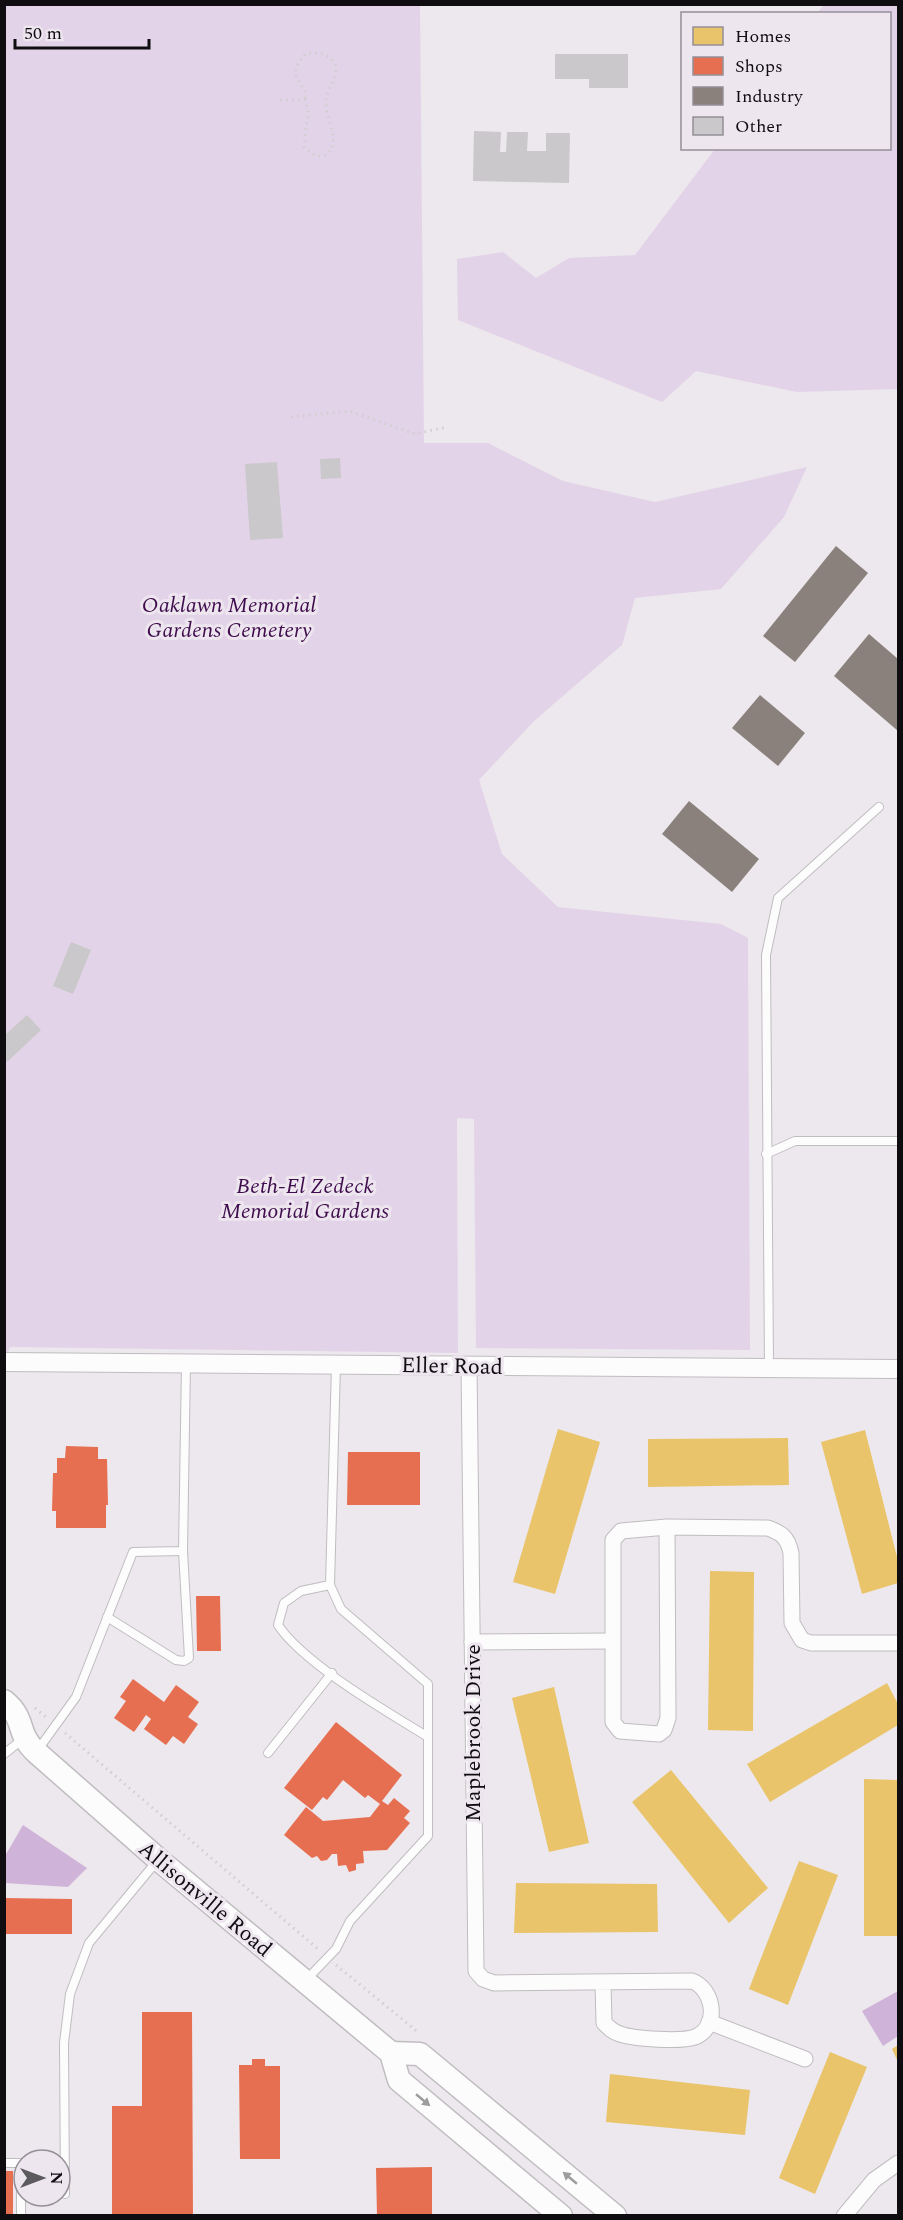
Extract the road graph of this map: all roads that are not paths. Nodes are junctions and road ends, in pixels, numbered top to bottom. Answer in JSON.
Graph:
{"nodes":[{"id":1,"x":879,"y":807,"type":"dead end"},
{"id":2,"x":898,"y":1140,"type":"edge"},
{"id":3,"x":766,"y":1154,"type":"junction"},
{"id":4,"x":4,"y":1362,"type":"edge"},
{"id":5,"x":186,"y":1363,"type":"junction"},
{"id":6,"x":336,"y":1363,"type":"junction"},
{"id":7,"x":470,"y":1365,"type":"junction"},
{"id":8,"x":769,"y":1368,"type":"junction"},
{"id":9,"x":898,"y":1369,"type":"edge"},
{"id":10,"x":667,"y":1527,"type":"junction"},
{"id":11,"x":183,"y":1551,"type":"junction"},
{"id":12,"x":330,"y":1585,"type":"junction"},
{"id":13,"x":107,"y":1617,"type":"junction"},
{"id":14,"x":612,"y":1641,"type":"junction"},
{"id":15,"x":472,"y":1642,"type":"junction"},
{"id":16,"x":898,"y":1643,"type":"edge"},
{"id":17,"x":332,"y":1673,"type":"junction"},
{"id":18,"x":4,"y":1701,"type":"edge"},
{"id":19,"x":428,"y":1737,"type":"junction"},
{"id":20,"x":21,"y":1744,"type":"edge"},
{"id":21,"x":268,"y":1753,"type":"dead end"},
{"id":22,"x":4,"y":1754,"type":"edge"},
{"id":23,"x":159,"y":1860,"type":"junction"},
{"id":24,"x":305,"y":1981,"type":"junction"},
{"id":25,"x":603,"y":1982,"type":"junction"},
{"id":26,"x":709,"y":2022,"type":"junction"},
{"id":27,"x":392,"y":2053,"type":"junction"},
{"id":28,"x":805,"y":2059,"type":"dead end"},
{"id":29,"x":65,"y":2148,"type":"edge"},
{"id":30,"x":4,"y":2163,"type":"edge"},
{"id":31,"x":898,"y":2163,"type":"edge"},
{"id":32,"x":21,"y":2216,"type":"edge"},
{"id":33,"x":561,"y":2216,"type":"edge"},
{"id":34,"x":615,"y":2216,"type":"edge"},
{"id":35,"x":844,"y":2216,"type":"edge"}],
"edges":[{"from":1,"to":3,"type":"lane"},
{"from":2,"to":3,"type":"lane"},
{"from":3,"to":8,"type":"lane"},
{"from":4,"to":5,"type":"street","name":"Eller Road"},
{"from":5,"to":6,"type":"street","name":"Eller Road"},
{"from":5,"to":11,"type":"lane"},
{"from":6,"to":7,"type":"street","name":"Eller Road"},
{"from":6,"to":12,"type":"lane"},
{"from":7,"to":8,"type":"street","name":"Eller Road"},
{"from":7,"to":15,"type":"street","name":"Maplebrook Drive"},
{"from":8,"to":9,"type":"street","name":"Eller Road"},
{"from":10,"to":14,"type":"street"},
{"from":10,"to":14,"type":"street"},
{"from":10,"to":16,"type":"street"},
{"from":11,"to":13,"type":"lane"},
{"from":11,"to":13,"type":"lane"},
{"from":12,"to":17,"type":"lane"},
{"from":12,"to":19,"type":"lane"},
{"from":13,"to":20,"type":"lane"},
{"from":14,"to":15,"type":"street"},
{"from":15,"to":25,"type":"street","name":"Maplebrook Drive"},
{"from":17,"to":19,"type":"lane"},
{"from":17,"to":21,"type":"lane"},
{"from":18,"to":20,"type":"main road"},
{"from":19,"to":24,"type":"lane"},
{"from":20,"to":22,"type":"lane"},
{"from":20,"to":23,"type":"main road","name":"Allisonville Road"},
{"from":23,"to":24,"type":"main road","name":"Allisonville Road"},
{"from":23,"to":29,"type":"lane"},
{"from":24,"to":27,"type":"main road","name":"Allisonville Road"},
{"from":25,"to":26,"type":"street","name":"Maplebrook Drive"},
{"from":25,"to":26,"type":"street"},
{"from":26,"to":28,"type":"street"},
{"from":27,"to":33,"type":"main road","one_way":true},
{"from":34,"to":27,"type":"main road","one_way":true},
{"from":30,"to":32,"type":"lane"},
{"from":31,"to":35,"type":"street"}]}
